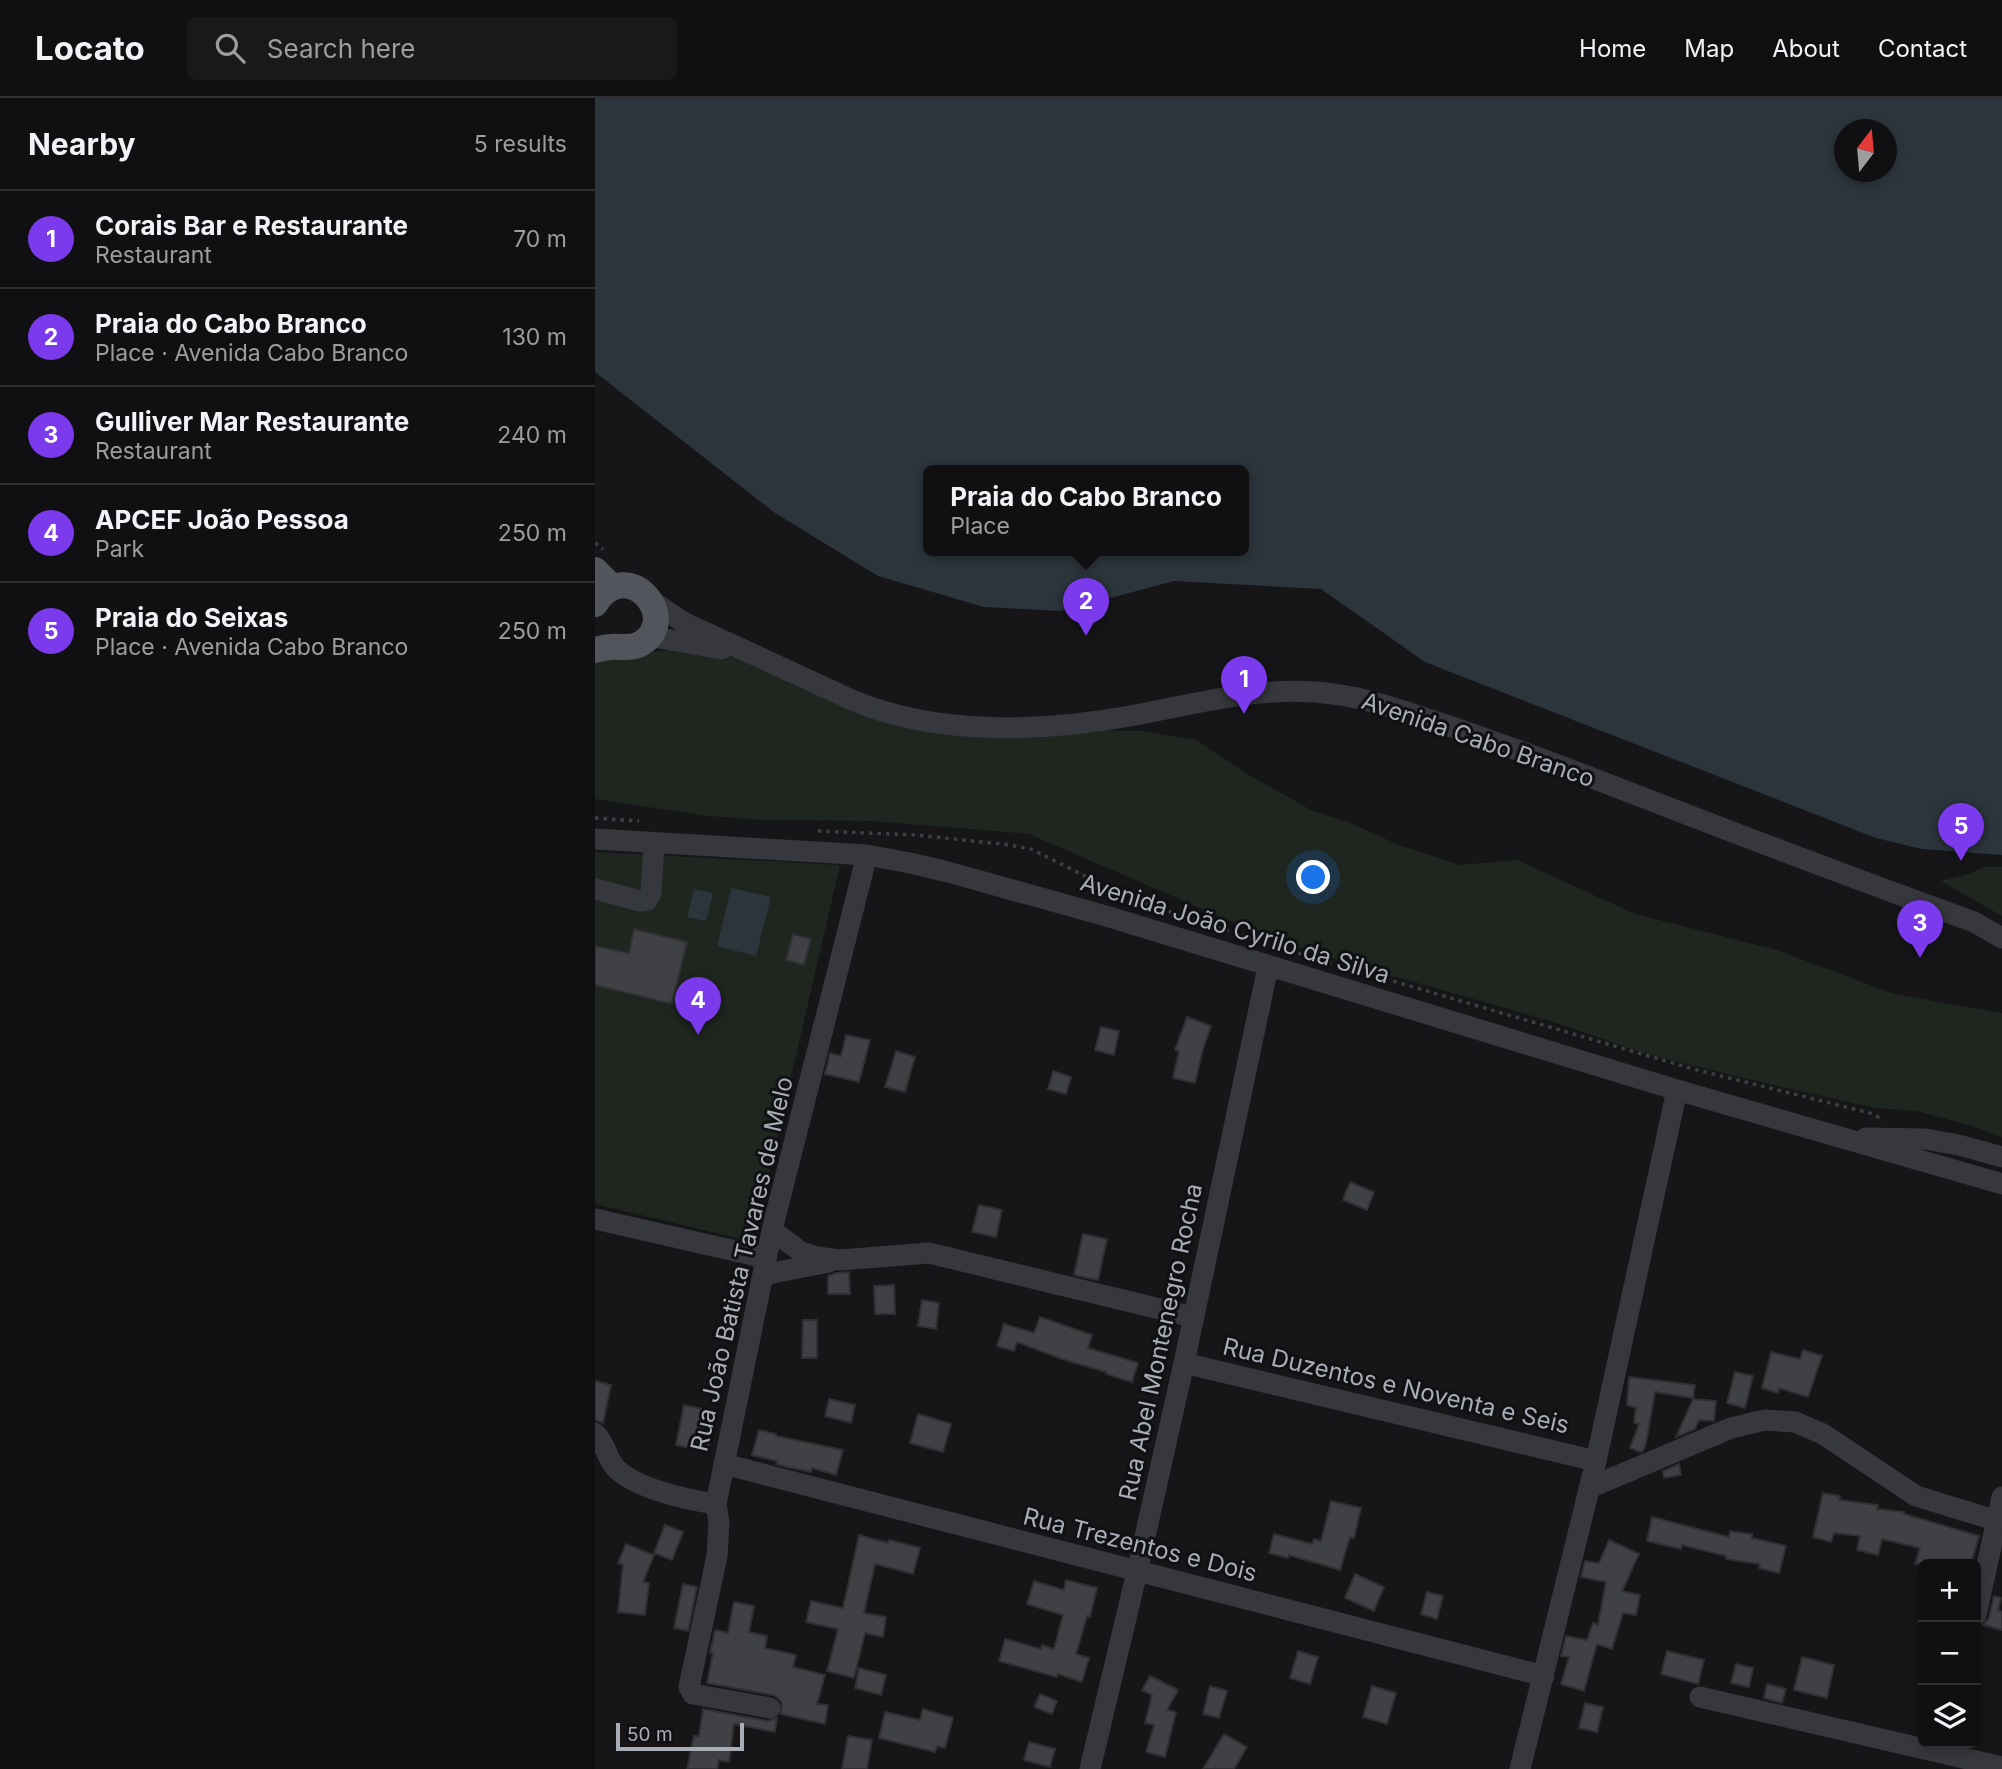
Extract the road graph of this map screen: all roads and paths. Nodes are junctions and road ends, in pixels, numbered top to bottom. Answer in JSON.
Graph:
{"nodes":[{"id":1,"x":595,"y":543,"type":"edge"},
{"id":2,"x":602,"y":578,"type":"edge"},
{"id":3,"x":652,"y":601,"type":"junction"},
{"id":4,"x":649,"y":636,"type":"junction"},
{"id":5,"x":601,"y":641,"type":"edge"},
{"id":6,"x":762,"y":659,"type":"junction"},
{"id":7,"x":595,"y":839,"type":"edge"},
{"id":8,"x":654,"y":843,"type":"junction"},
{"id":9,"x":867,"y":855,"type":"junction"},
{"id":10,"x":595,"y":889,"type":"edge"},
{"id":11,"x":2002,"y":938,"type":"edge"},
{"id":12,"x":1268,"y":967,"type":"junction"},
{"id":13,"x":1677,"y":1090,"type":"junction"},
{"id":14,"x":1847,"y":1139,"type":"junction"},
{"id":15,"x":2002,"y":1157,"type":"edge"},
{"id":16,"x":2002,"y":1184,"type":"edge"},
{"id":17,"x":595,"y":1219,"type":"edge"},
{"id":18,"x":772,"y":1230,"type":"junction"},
{"id":19,"x":840,"y":1260,"type":"junction"},
{"id":20,"x":764,"y":1267,"type":"junction"},
{"id":21,"x":1193,"y":1317,"type":"junction"},
{"id":22,"x":1184,"y":1363,"type":"junction"},
{"id":23,"x":595,"y":1433,"type":"edge"},
{"id":24,"x":1596,"y":1461,"type":"junction"},
{"id":25,"x":725,"y":1464,"type":"junction"},
{"id":26,"x":1589,"y":1488,"type":"junction"},
{"id":27,"x":2002,"y":1497,"type":"edge"},
{"id":28,"x":716,"y":1504,"type":"junction"},
{"id":29,"x":1998,"y":1533,"type":"edge"},
{"id":30,"x":1137,"y":1572,"type":"junction"},
{"id":31,"x":1981,"y":1596,"type":"edge"},
{"id":32,"x":1544,"y":1676,"type":"junction"},
{"id":33,"x":1700,"y":1698,"type":"dead end"},
{"id":34,"x":770,"y":1708,"type":"dead end"},
{"id":35,"x":1918,"y":1742,"type":"edge"},
{"id":36,"x":1946,"y":1748,"type":"edge"},
{"id":37,"x":2002,"y":1767,"type":"edge"},
{"id":38,"x":1090,"y":1769,"type":"edge"},
{"id":39,"x":1520,"y":1769,"type":"edge"}],
"edges":[{"from":1,"to":2,"type":"path"},
{"from":2,"to":3,"type":"main road"},
{"from":3,"to":4,"type":"main road"},
{"from":3,"to":6,"type":"street","name":"Avenida Cabo Branco"},
{"from":4,"to":5,"type":"main road"},
{"from":4,"to":6,"type":"street"},
{"from":6,"to":11,"type":"street","name":"Avenida Cabo Branco"},
{"from":7,"to":8,"type":"street","name":"Avenida João Cyrilo da Silva"},
{"from":8,"to":9,"type":"street","name":"Avenida João Cyrilo da Silva"},
{"from":8,"to":10,"type":"street"},
{"from":9,"to":12,"type":"street","name":"Avenida João Cyrilo da Silva"},
{"from":9,"to":18,"type":"street","name":"Rua João Batista Tavares de Melo"},
{"from":12,"to":13,"type":"street","name":"Avenida João Cyrilo da Silva"},
{"from":12,"to":21,"type":"street","name":"Rua Abel Montenegro Rocha"},
{"from":13,"to":14,"type":"street","name":"Avenida João Cyrilo da Silva"},
{"from":13,"to":24,"type":"street","name":"Rua Duzentos e Noventa e Seis"},
{"from":14,"to":15,"type":"street","name":"Avenida João Cyrilo da Silva"},
{"from":14,"to":16,"type":"street","name":"Avenida João Cyrilo da Silva"},
{"from":17,"to":20,"type":"street"},
{"from":18,"to":19,"type":"street","name":"Rua Duzentos e Noventa e Seis"},
{"from":18,"to":20,"type":"street","name":"Rua João Batista Tavares de Melo"},
{"from":19,"to":20,"type":"street"},
{"from":19,"to":21,"type":"street","name":"Rua Duzentos e Noventa e Seis"},
{"from":20,"to":25,"type":"street","name":"Rua João Batista Tavares de Melo"},
{"from":21,"to":22,"type":"street","name":"Rua Abel Montenegro Rocha"},
{"from":22,"to":24,"type":"street","name":"Rua Duzentos e Noventa e Seis"},
{"from":22,"to":30,"type":"street","name":"Rua Abel Montenegro Rocha"},
{"from":23,"to":28,"type":"street"},
{"from":24,"to":26,"type":"street","name":"Rua Duzentos e Noventa e Seis"},
{"from":25,"to":28,"type":"street","name":"Rua João Batista Tavares de Melo"},
{"from":25,"to":30,"type":"street","name":"Rua Trezentos e Dois"},
{"from":26,"to":29,"type":"street"},
{"from":26,"to":32,"type":"street","name":"Rua Duzentos e Noventa e Seis"},
{"from":27,"to":29,"type":"street"},
{"from":28,"to":34,"type":"street","name":"Rua João Batista Tavares de Melo"},
{"from":29,"to":31,"type":"street"},
{"from":30,"to":32,"type":"street","name":"Rua Trezentos e Dois"},
{"from":30,"to":38,"type":"street","name":"Rua Abel Montenegro Rocha"},
{"from":32,"to":39,"type":"street","name":"Rua Duzentos e Noventa e Seis"},
{"from":33,"to":35,"type":"street"},
{"from":36,"to":37,"type":"street"}]}
